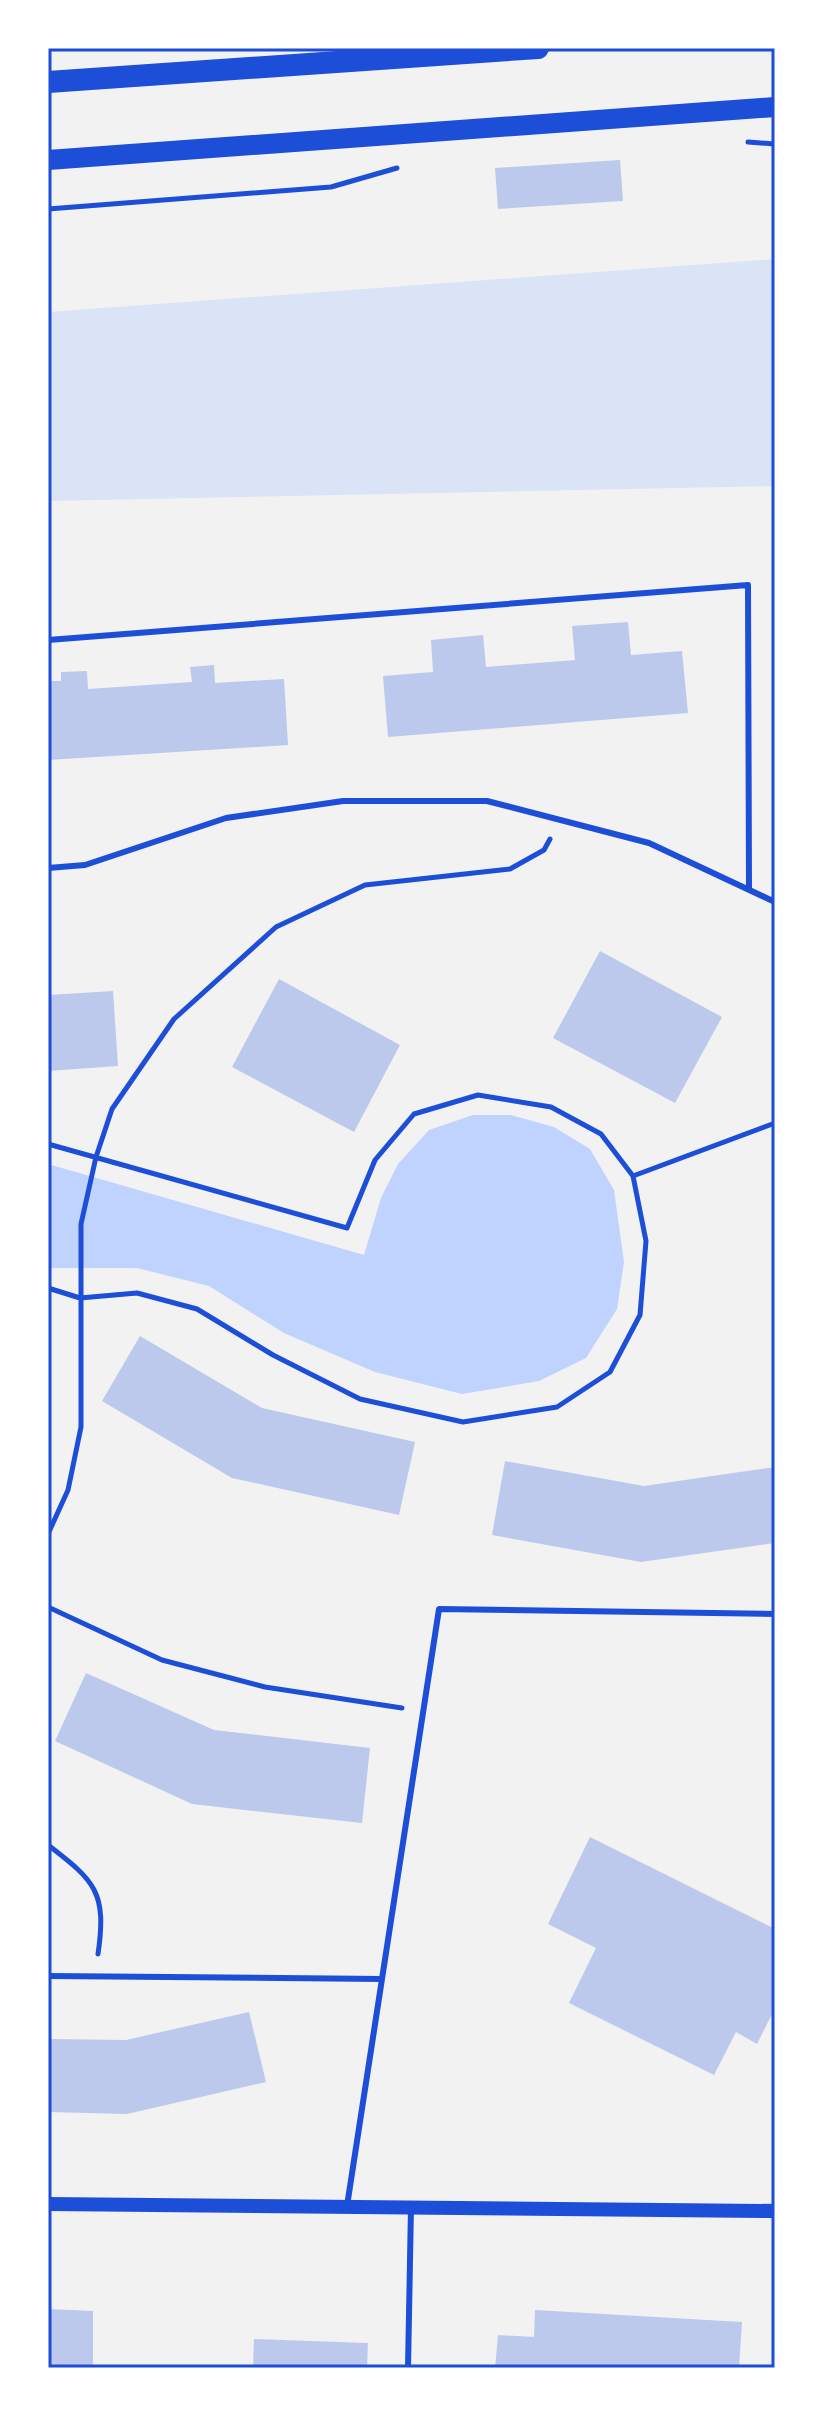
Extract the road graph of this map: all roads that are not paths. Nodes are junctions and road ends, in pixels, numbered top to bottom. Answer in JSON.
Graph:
{"nodes":[{"id":1,"x":538,"y":48,"type":"edge"},
{"id":2,"x":48,"y":82,"type":"edge"},
{"id":3,"x":775,"y":107,"type":"edge"},
{"id":4,"x":48,"y":160,"type":"edge"},
{"id":5,"x":48,"y":640,"type":"edge"},
{"id":6,"x":48,"y":868,"type":"edge"},
{"id":7,"x":749,"y":889,"type":"junction"},
{"id":8,"x":775,"y":902,"type":"edge"},
{"id":9,"x":775,"y":1614,"type":"edge"},
{"id":10,"x":48,"y":1976,"type":"edge"},
{"id":11,"x":382,"y":1979,"type":"junction"},
{"id":12,"x":48,"y":2204,"type":"edge"},
{"id":13,"x":347,"y":2207,"type":"junction"},
{"id":14,"x":411,"y":2207,"type":"junction"},
{"id":15,"x":775,"y":2211,"type":"edge"},
{"id":16,"x":408,"y":2368,"type":"edge"}],
"edges":[{"from":1,"to":2,"type":"highway"},
{"from":3,"to":4,"type":"main road"},
{"from":5,"to":7,"type":"lane"},
{"from":6,"to":7,"type":"lane"},
{"from":7,"to":8,"type":"lane"},
{"from":9,"to":11,"type":"lane"},
{"from":10,"to":11,"type":"lane"},
{"from":11,"to":13,"type":"lane"},
{"from":12,"to":13,"type":"street"},
{"from":13,"to":14,"type":"street"},
{"from":14,"to":15,"type":"street"},
{"from":14,"to":16,"type":"lane"}]}
